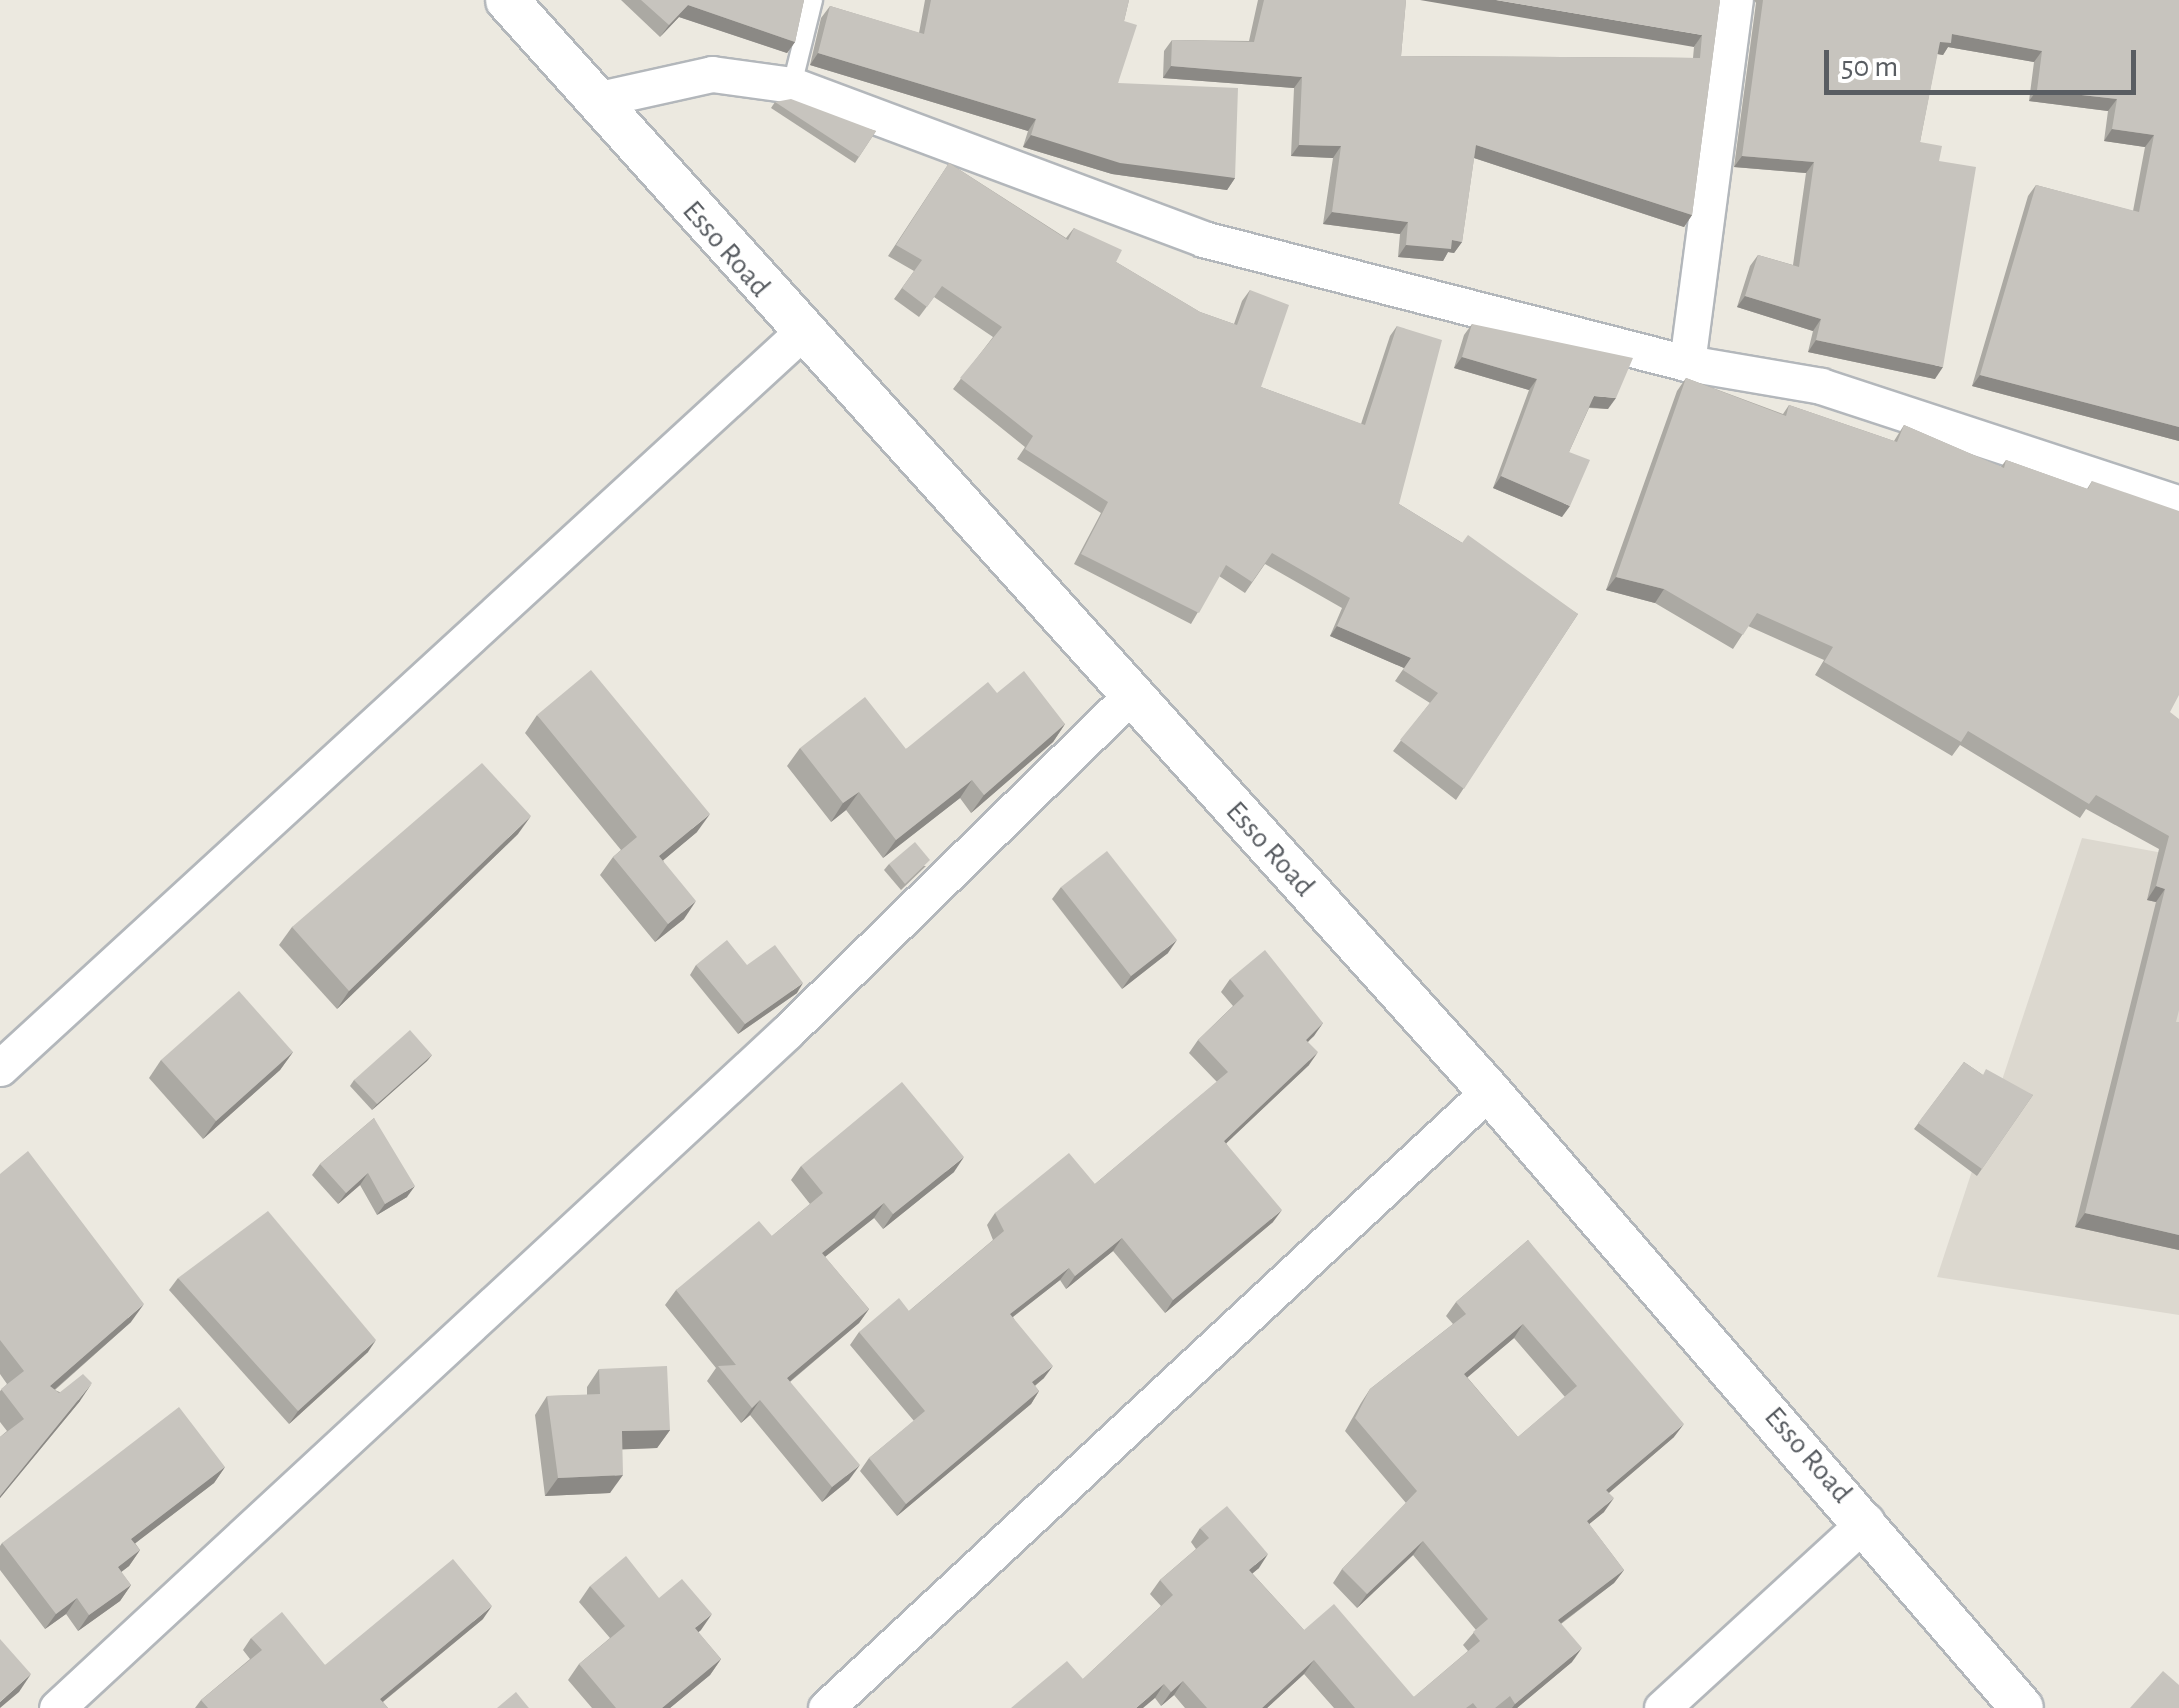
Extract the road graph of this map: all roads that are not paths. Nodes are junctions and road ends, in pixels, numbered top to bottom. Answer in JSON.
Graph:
{"nodes":[{"id":1,"x":507,"y":0,"type":"edge"},
{"id":2,"x":813,"y":0,"type":"edge"},
{"id":3,"x":1735,"y":0,"type":"edge"},
{"id":4,"x":792,"y":85,"type":"junction"},
{"id":5,"x":595,"y":100,"type":"junction"},
{"id":6,"x":801,"y":333,"type":"junction"},
{"id":7,"x":1688,"y":364,"type":"junction"},
{"id":8,"x":2179,"y":504,"type":"edge"},
{"id":9,"x":1131,"y":695,"type":"junction"},
{"id":10,"x":0,"y":1068,"type":"edge"},
{"id":11,"x":1489,"y":1091,"type":"junction"},
{"id":12,"x":1866,"y":1521,"type":"junction"},
{"id":13,"x":58,"y":1708,"type":"edge"},
{"id":14,"x":826,"y":1708,"type":"edge"},
{"id":15,"x":1662,"y":1708,"type":"edge"},
{"id":16,"x":2022,"y":1708,"type":"edge"}],
"edges":[{"from":1,"to":5,"type":"street","name":"Esso Road"},
{"from":2,"to":4,"type":"lane"},
{"from":3,"to":7,"type":"street"},
{"from":4,"to":5,"type":"street"},
{"from":4,"to":7,"type":"street"},
{"from":5,"to":6,"type":"street","name":"Esso Road"},
{"from":6,"to":9,"type":"street","name":"Esso Road"},
{"from":6,"to":10,"type":"street"},
{"from":7,"to":8,"type":"street"},
{"from":9,"to":11,"type":"street","name":"Esso Road"},
{"from":9,"to":13,"type":"street"},
{"from":11,"to":12,"type":"street","name":"Esso Road"},
{"from":11,"to":14,"type":"street"},
{"from":12,"to":15,"type":"street"},
{"from":12,"to":16,"type":"street","name":"Esso Road"}]}
